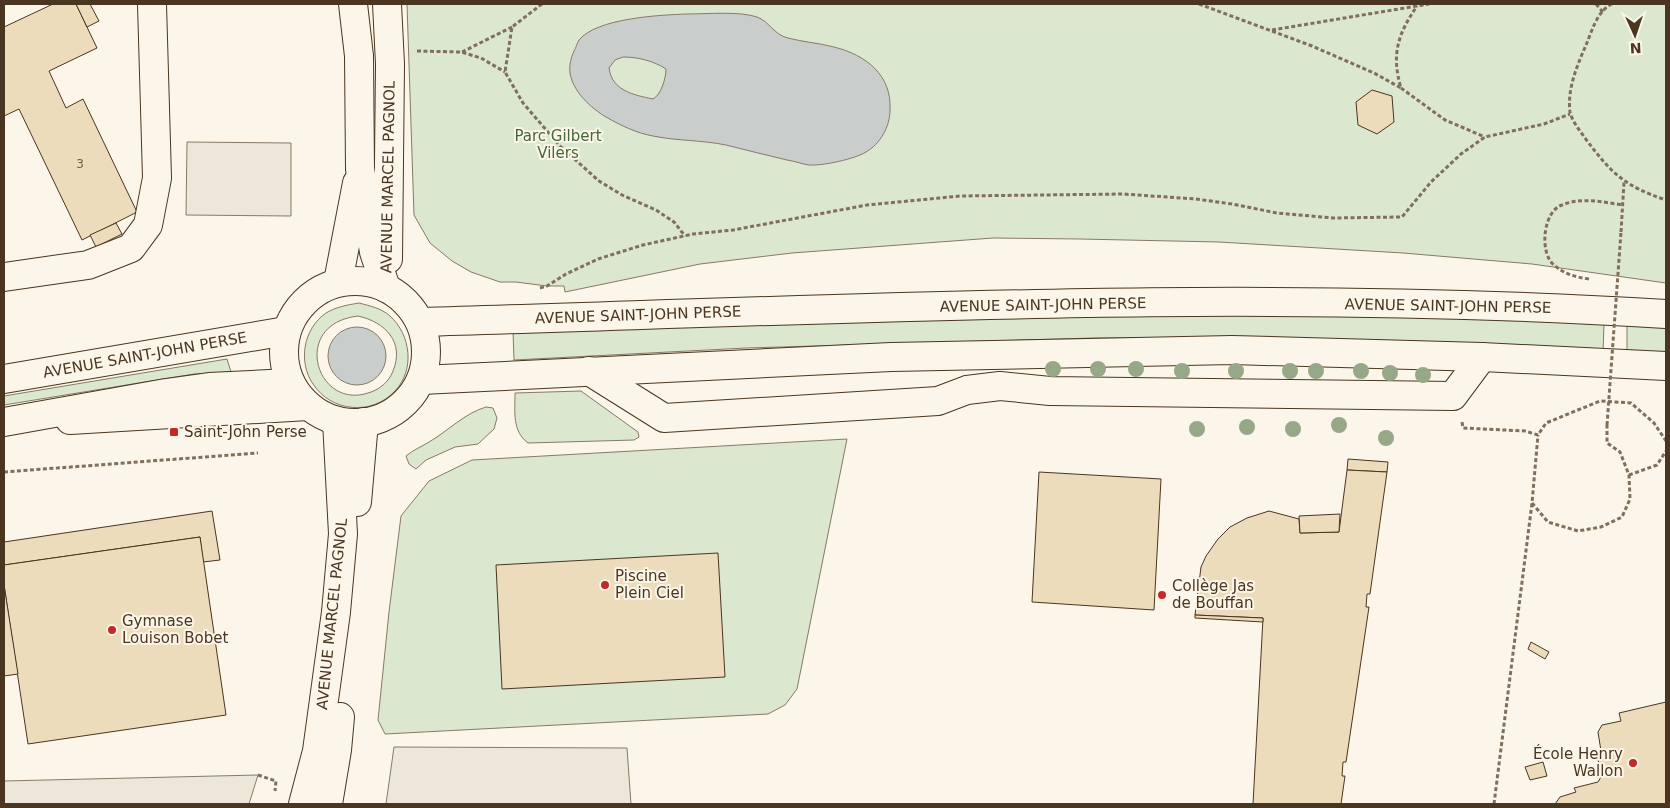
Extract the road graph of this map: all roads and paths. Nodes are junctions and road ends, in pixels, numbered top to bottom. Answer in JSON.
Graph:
{"nodes":[{"id":1,"x":152,"y":4,"type":"edge"},
{"id":2,"x":353,"y":4,"type":"edge"},
{"id":3,"x":387,"y":4,"type":"edge"},
{"id":4,"x":542,"y":4,"type":"edge"},
{"id":5,"x":1202,"y":4,"type":"edge"},
{"id":6,"x":1429,"y":4,"type":"edge"},
{"id":7,"x":1596,"y":4,"type":"edge"},
{"id":8,"x":1612,"y":4,"type":"edge"},
{"id":9,"x":1417,"y":6,"type":"junction"},
{"id":10,"x":1603,"y":12,"type":"junction"},
{"id":11,"x":512,"y":27,"type":"junction"},
{"id":12,"x":1271,"y":30,"type":"junction"},
{"id":13,"x":409,"y":51,"type":"dead end"},
{"id":14,"x":461,"y":52,"type":"junction"},
{"id":15,"x":505,"y":72,"type":"junction"},
{"id":16,"x":1401,"y":88,"type":"junction"},
{"id":17,"x":1570,"y":114,"type":"junction"},
{"id":18,"x":1485,"y":137,"type":"junction"},
{"id":19,"x":360,"y":169,"type":"junction"},
{"id":20,"x":1624,"y":182,"type":"junction"},
{"id":21,"x":1666,"y":200,"type":"edge"},
{"id":22,"x":1623,"y":205,"type":"junction"},
{"id":23,"x":685,"y":236,"type":"junction"},
{"id":24,"x":4,"y":277,"type":"edge"},
{"id":25,"x":1597,"y":280,"type":"dead end"},
{"id":26,"x":338,"y":282,"type":"junction"},
{"id":27,"x":1615,"y":282,"type":"dead end"},
{"id":28,"x":1624,"y":282,"type":"dead end"},
{"id":29,"x":386,"y":288,"type":"junction"},
{"id":30,"x":538,"y":288,"type":"dead end"},
{"id":31,"x":1666,"y":314,"type":"edge"},
{"id":32,"x":420,"y":322,"type":"junction"},
{"id":33,"x":286,"y":331,"type":"junction"},
{"id":34,"x":999,"y":354,"type":"junction"},
{"id":35,"x":1482,"y":357,"type":"junction"},
{"id":36,"x":1666,"y":366,"type":"edge"},
{"id":37,"x":589,"y":371,"type":"junction"},
{"id":38,"x":4,"y":379,"type":"edge"},
{"id":39,"x":421,"y":380,"type":"junction"},
{"id":40,"x":290,"y":383,"type":"junction"},
{"id":41,"x":1000,"y":386,"type":"junction"},
{"id":42,"x":1453,"y":396,"type":"junction"},
{"id":43,"x":308,"y":406,"type":"junction"},
{"id":44,"x":337,"y":421,"type":"junction"},
{"id":45,"x":364,"y":422,"type":"junction"},
{"id":46,"x":4,"y":423,"type":"edge"},
{"id":47,"x":1538,"y":434,"type":"junction"},
{"id":48,"x":1666,"y":441,"type":"edge"},
{"id":49,"x":1666,"y":451,"type":"edge"},
{"id":50,"x":258,"y":453,"type":"dead end"},
{"id":51,"x":4,"y":472,"type":"edge"},
{"id":52,"x":1629,"y":475,"type":"junction"},
{"id":53,"x":1532,"y":503,"type":"junction"},
{"id":54,"x":258,"y":775,"type":"dead end"},
{"id":55,"x":274,"y":797,"type":"dead end"},
{"id":56,"x":303,"y":804,"type":"edge"},
{"id":57,"x":328,"y":804,"type":"edge"},
{"id":58,"x":1494,"y":804,"type":"edge"}],
"edges":[{"from":1,"to":24,"type":"main road"},
{"from":2,"to":19,"type":"main road","name":"AVENUE MARCEL PAGNOL"},
{"from":3,"to":29,"type":"main road","name":"AVENUE MARCEL PAGNOL"},
{"from":4,"to":11,"type":"path"},
{"from":5,"to":12,"type":"path"},
{"from":6,"to":9,"type":"path"},
{"from":7,"to":10,"type":"path"},
{"from":8,"to":10,"type":"path"},
{"from":9,"to":12,"type":"path"},
{"from":9,"to":16,"type":"path"},
{"from":10,"to":17,"type":"path"},
{"from":11,"to":14,"type":"path"},
{"from":11,"to":15,"type":"path"},
{"from":12,"to":16,"type":"path"},
{"from":13,"to":14,"type":"path"},
{"from":14,"to":15,"type":"path"},
{"from":15,"to":23,"type":"path"},
{"from":16,"to":18,"type":"path"},
{"from":17,"to":18,"type":"path"},
{"from":17,"to":20,"type":"path"},
{"from":18,"to":23,"type":"path"},
{"from":19,"to":26,"type":"main road","name":"AVENUE MARCEL PAGNOL"},
{"from":19,"to":29,"type":"main road","name":"AVENUE MARCEL PAGNOL"},
{"from":20,"to":21,"type":"path"},
{"from":20,"to":22,"type":"path"},
{"from":22,"to":25,"type":"path"},
{"from":22,"to":52,"type":"path","bridge":true},
{"from":23,"to":30,"type":"path"},
{"from":26,"to":29,"type":"main road"},
{"from":26,"to":33,"type":"main road"},
{"from":27,"to":28,"type":"path"},
{"from":29,"to":32,"type":"main road"},
{"from":31,"to":32,"type":"main road","name":"AVENUE SAINT-JOHN PERSE"},
{"from":32,"to":39,"type":"main road"},
{"from":33,"to":38,"type":"main road","name":"AVENUE SAINT-JOHN PERSE"},
{"from":33,"to":40,"type":"main road"},
{"from":34,"to":35,"type":"main road"},
{"from":34,"to":37,"type":"main road"},
{"from":34,"to":41,"type":"main road"},
{"from":35,"to":36,"type":"main road"},
{"from":35,"to":42,"type":"main road"},
{"from":37,"to":39,"type":"main road"},
{"from":37,"to":41,"type":"main road"},
{"from":39,"to":45,"type":"main road"},
{"from":40,"to":43,"type":"main road"},
{"from":40,"to":46,"type":"main road"},
{"from":41,"to":42,"type":"main road"},
{"from":42,"to":47,"type":"path"},
{"from":43,"to":44,"type":"main road"},
{"from":43,"to":46,"type":"main road"},
{"from":44,"to":45,"type":"main road"},
{"from":44,"to":56,"type":"main road","name":"AVENUE MARCEL PAGNOL"},
{"from":45,"to":57,"type":"main road","name":"AVENUE MARCEL PAGNOL"},
{"from":47,"to":48,"type":"path"},
{"from":47,"to":53,"type":"path"},
{"from":49,"to":52,"type":"path"},
{"from":50,"to":51,"type":"path"},
{"from":52,"to":53,"type":"path"},
{"from":53,"to":58,"type":"path"},
{"from":54,"to":55,"type":"path"}]}
